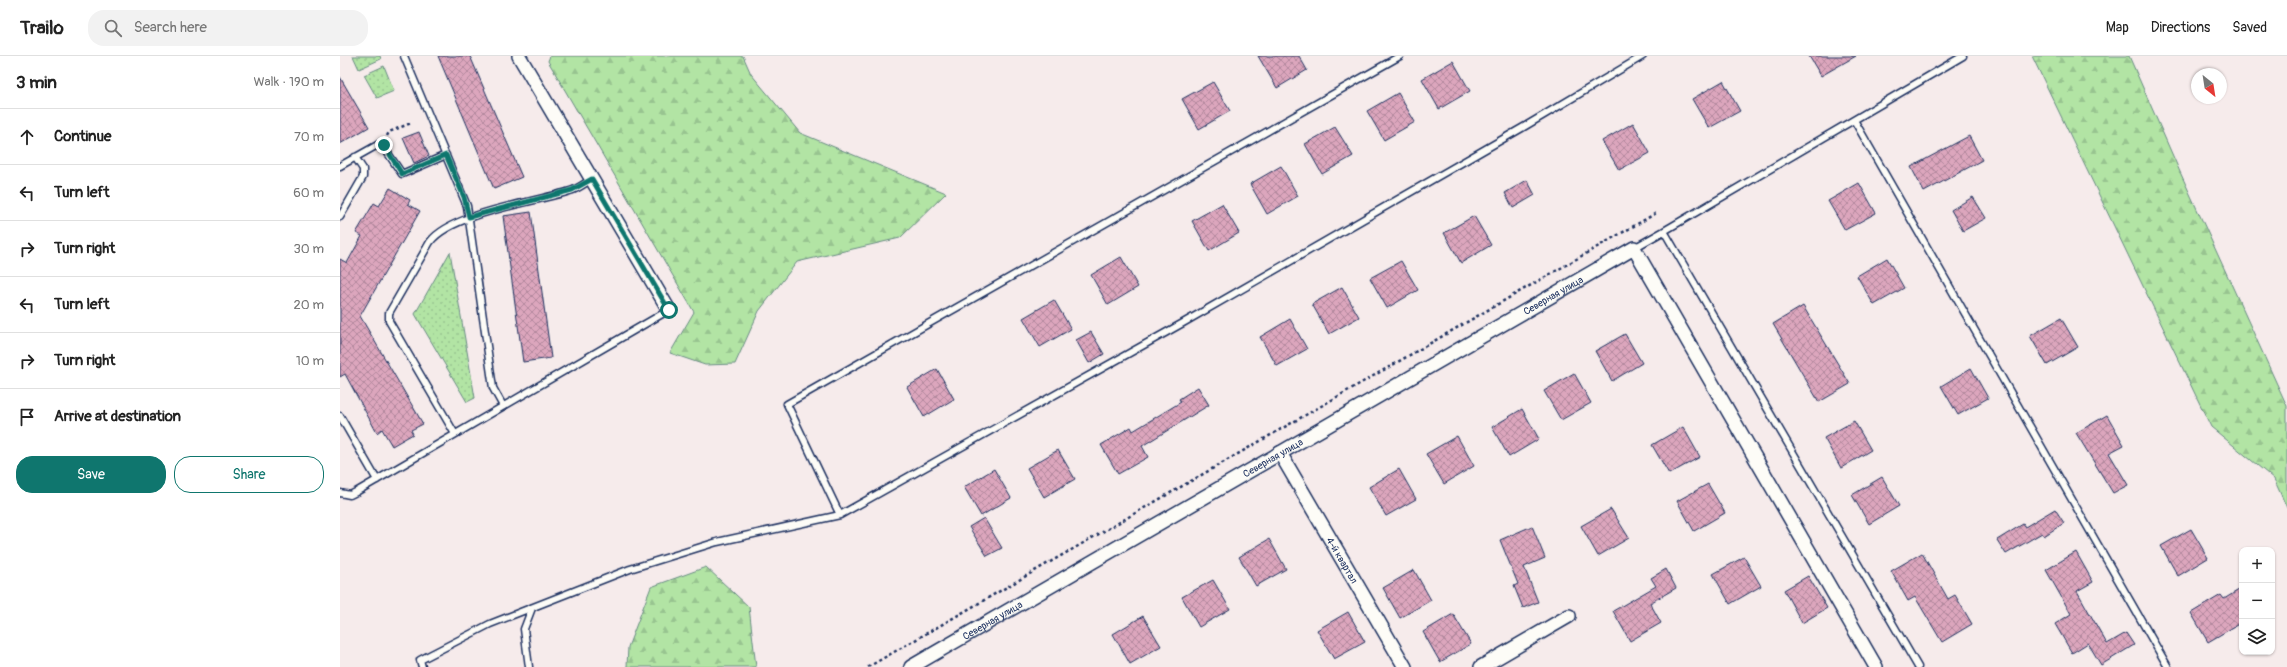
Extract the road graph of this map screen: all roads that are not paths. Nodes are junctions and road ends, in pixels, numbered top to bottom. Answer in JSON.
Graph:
{"nodes":[{"id":1,"x":404,"y":56,"type":"edge"},
{"id":2,"x":519,"y":56,"type":"edge"},
{"id":3,"x":1400,"y":56,"type":"edge"},
{"id":4,"x":1644,"y":56,"type":"edge"},
{"id":5,"x":1962,"y":56,"type":"edge"},
{"id":6,"x":1854,"y":120,"type":"junction"},
{"id":7,"x":446,"y":155,"type":"junction"},
{"id":8,"x":355,"y":157,"type":"junction"},
{"id":9,"x":340,"y":166,"type":"edge"},
{"id":10,"x":592,"y":179,"type":"junction"},
{"id":11,"x":340,"y":217,"type":"edge"},
{"id":12,"x":469,"y":217,"type":"junction"},
{"id":13,"x":1664,"y":231,"type":"junction"},
{"id":14,"x":1634,"y":248,"type":"junction"},
{"id":15,"x":669,"y":310,"type":"joint"},
{"id":16,"x":503,"y":406,"type":"junction"},
{"id":17,"x":340,"y":416,"type":"edge"},
{"id":18,"x":455,"y":434,"type":"junction"},
{"id":19,"x":1280,"y":453,"type":"junction"},
{"id":20,"x":377,"y":480,"type":"junction"},
{"id":21,"x":340,"y":493,"type":"edge"},
{"id":22,"x":840,"y":515,"type":"junction"},
{"id":23,"x":532,"y":608,"type":"junction"},
{"id":24,"x":1569,"y":616,"type":"dead end"},
{"id":25,"x":914,"y":666,"type":"edge"},
{"id":26,"x":422,"y":667,"type":"edge"},
{"id":27,"x":529,"y":667,"type":"edge"},
{"id":28,"x":1404,"y":667,"type":"edge"},
{"id":29,"x":1481,"y":667,"type":"edge"},
{"id":30,"x":1876,"y":667,"type":"edge"},
{"id":31,"x":1918,"y":667,"type":"edge"},
{"id":32,"x":2168,"y":667,"type":"edge"}],
"edges":[{"from":1,"to":7,"type":"lane"},
{"from":2,"to":10,"type":"street"},
{"from":3,"to":22,"type":"lane"},
{"from":4,"to":22,"type":"lane"},
{"from":5,"to":6,"type":"lane"},
{"from":6,"to":13,"type":"lane"},
{"from":6,"to":32,"type":"lane"},
{"from":7,"to":8,"type":"lane"},
{"from":7,"to":12,"type":"lane"},
{"from":8,"to":9,"type":"lane"},
{"from":8,"to":11,"type":"lane"},
{"from":10,"to":12,"type":"lane"},
{"from":10,"to":15,"type":"street"},
{"from":12,"to":16,"type":"lane"},
{"from":12,"to":18,"type":"lane"},
{"from":13,"to":14,"type":"lane"},
{"from":13,"to":31,"type":"lane"},
{"from":14,"to":19,"type":"street","name":"Северная улица"},
{"from":14,"to":30,"type":"street"},
{"from":15,"to":16,"type":"lane"},
{"from":16,"to":18,"type":"lane"},
{"from":17,"to":20,"type":"lane"},
{"from":18,"to":20,"type":"lane"},
{"from":19,"to":25,"type":"street","name":"Северная улица"},
{"from":19,"to":28,"type":"street","name":"4-й квартал"},
{"from":20,"to":21,"type":"lane"},
{"from":22,"to":23,"type":"lane"},
{"from":23,"to":26,"type":"lane"},
{"from":23,"to":27,"type":"lane"},
{"from":24,"to":29,"type":"street"}]}
